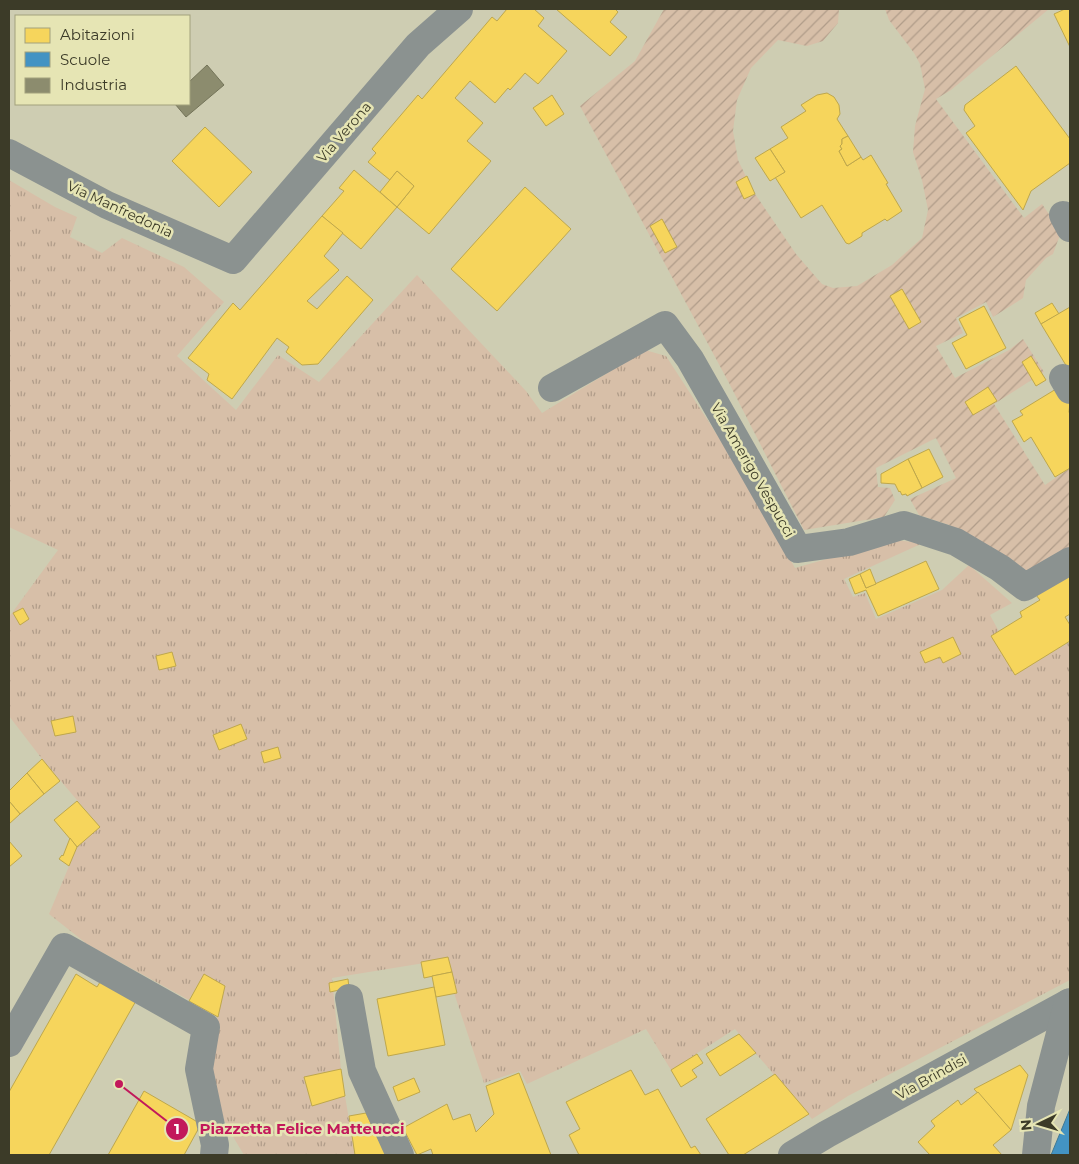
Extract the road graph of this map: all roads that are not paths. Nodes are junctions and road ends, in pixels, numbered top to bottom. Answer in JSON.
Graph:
{"nodes":[{"id":1,"x":459,"y":9,"type":"edge"},
{"id":2,"x":9,"y":153,"type":"edge"},
{"id":3,"x":233,"y":260,"type":"joint"},
{"id":4,"x":552,"y":388,"type":"dead end"},
{"id":5,"x":1070,"y":561,"type":"edge"},
{"id":6,"x":349,"y":998,"type":"dead end"},
{"id":7,"x":1069,"y":1002,"type":"edge"},
{"id":8,"x":9,"y":1043,"type":"edge"},
{"id":9,"x":214,"y":1155,"type":"edge"},
{"id":10,"x":400,"y":1155,"type":"edge"},
{"id":11,"x":792,"y":1155,"type":"edge"},
{"id":12,"x":1036,"y":1155,"type":"edge"}],
"edges":[{"from":1,"to":3,"type":"street","name":"Via Verona"},
{"from":2,"to":3,"type":"street","name":"Via Manfredonia"},
{"from":4,"to":5,"type":"street","name":"Via Amerigo Vespucci"},
{"from":6,"to":10,"type":"street"},
{"from":7,"to":11,"type":"street","name":"Via Brindisi"},
{"from":7,"to":12,"type":"street"},
{"from":8,"to":9,"type":"street"}]}
